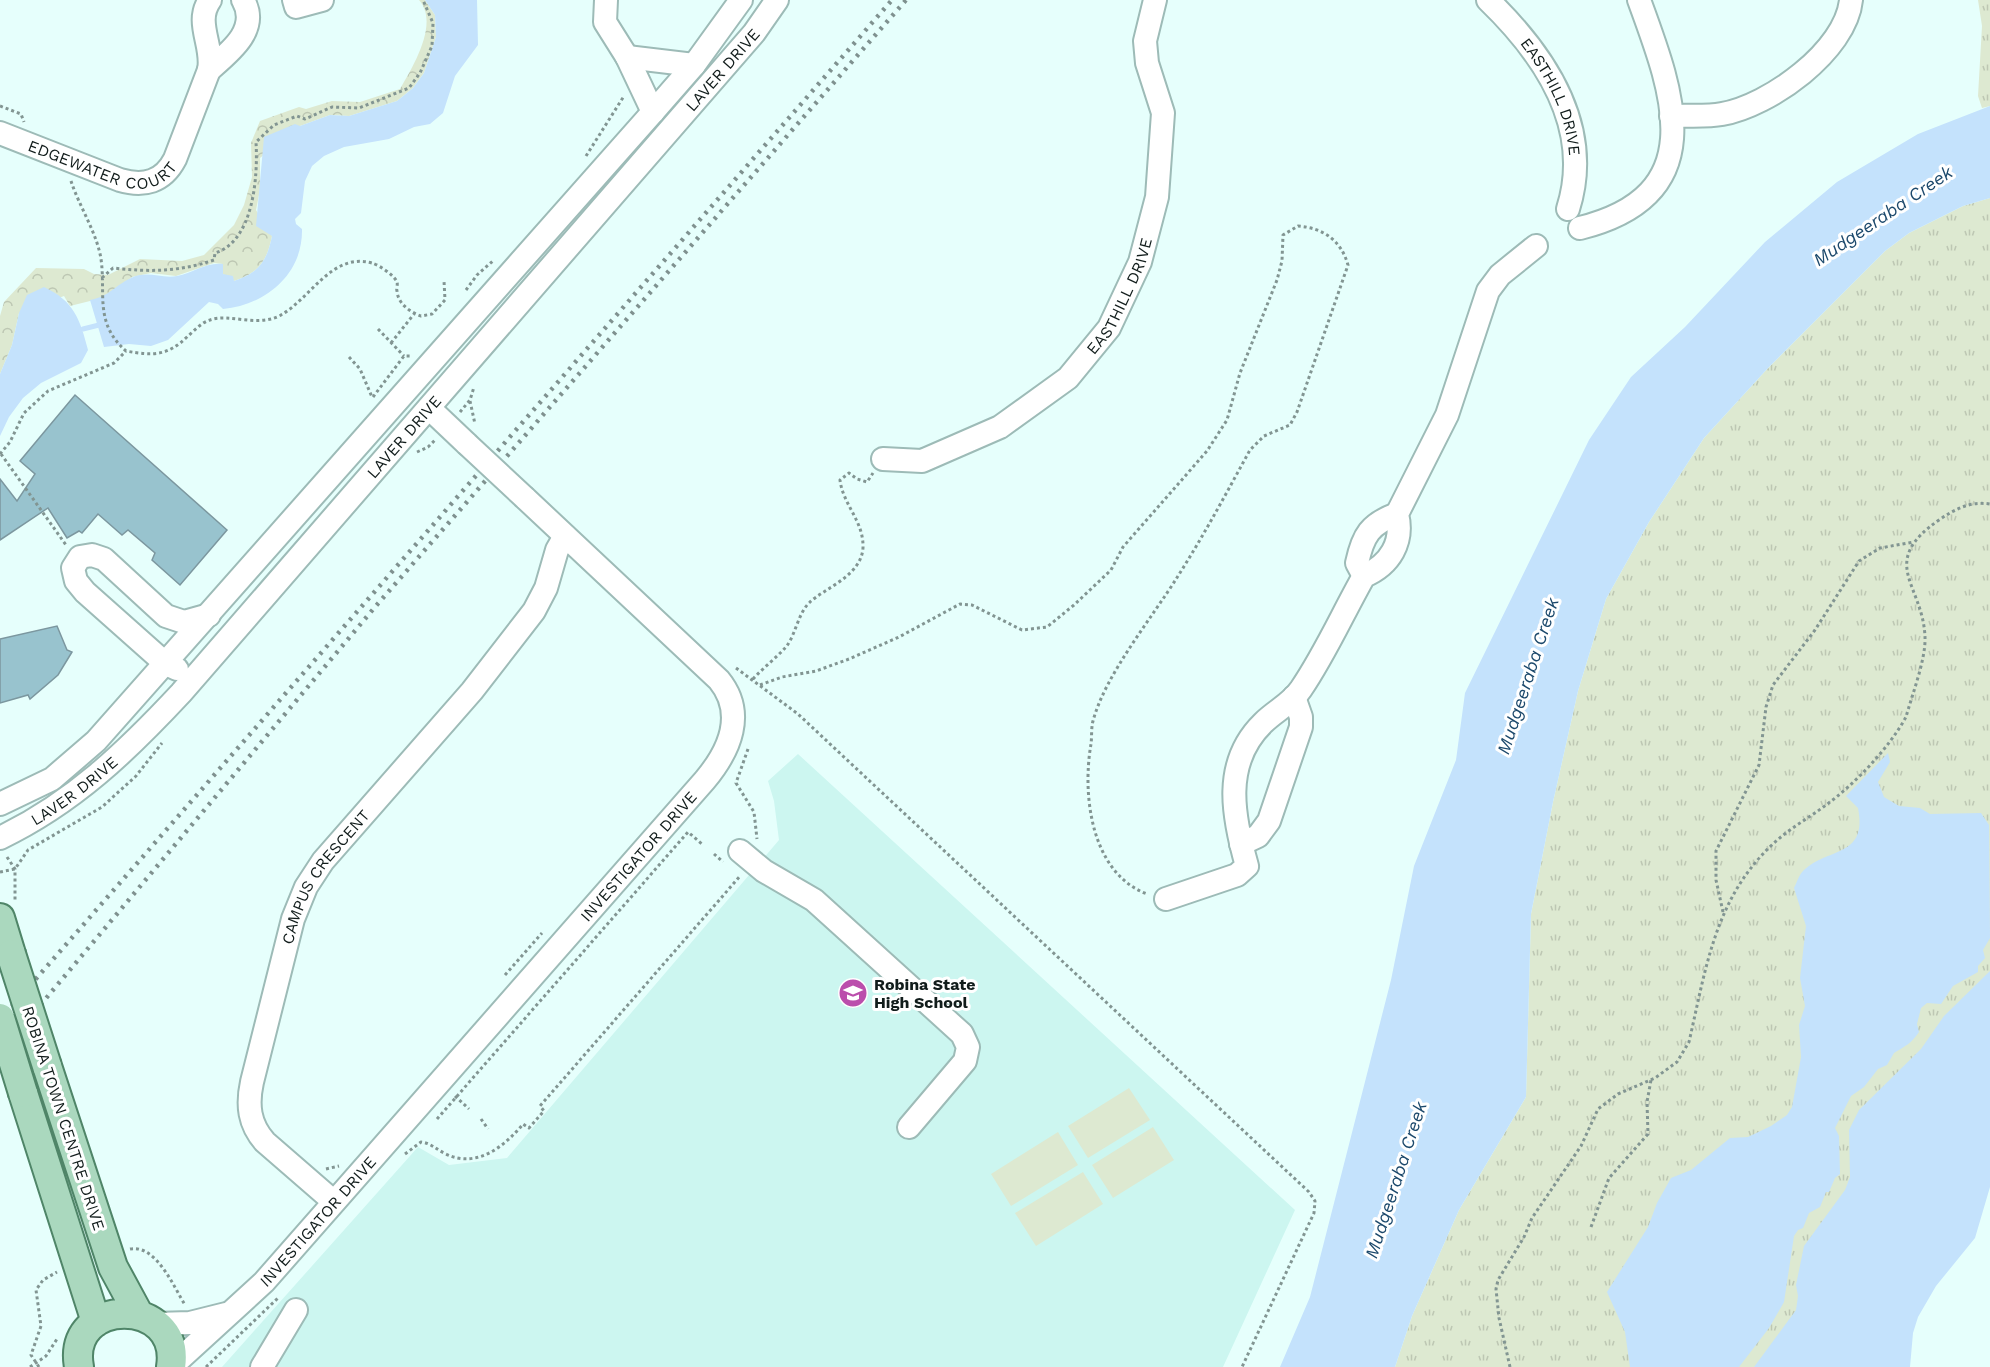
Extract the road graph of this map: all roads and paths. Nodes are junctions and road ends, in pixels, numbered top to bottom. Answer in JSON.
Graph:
{"nodes":[{"id":1,"x":210,"y":0,"type":"edge"},
{"id":2,"x":243,"y":0,"type":"edge"},
{"id":3,"x":294,"y":0,"type":"edge"},
{"id":4,"x":322,"y":0,"type":"edge"},
{"id":5,"x":423,"y":0,"type":"edge"},
{"id":6,"x":606,"y":0,"type":"edge"},
{"id":7,"x":741,"y":0,"type":"edge"},
{"id":8,"x":777,"y":0,"type":"edge"},
{"id":9,"x":1155,"y":0,"type":"edge"},
{"id":10,"x":1488,"y":0,"type":"edge"},
{"id":11,"x":1639,"y":0,"type":"edge"},
{"id":12,"x":1851,"y":0,"type":"edge"},
{"id":13,"x":627,"y":57,"type":"junction"},
{"id":14,"x":694,"y":65,"type":"junction"},
{"id":15,"x":209,"y":70,"type":"junction"},
{"id":16,"x":624,"y":89,"type":"dead end"},
{"id":17,"x":0,"y":106,"type":"edge"},
{"id":18,"x":653,"y":112,"type":"junction"},
{"id":19,"x":1671,"y":116,"type":"junction"},
{"id":20,"x":24,"y":123,"type":"dead end"},
{"id":21,"x":0,"y":133,"type":"edge"},
{"id":22,"x":63,"y":158,"type":"junction"},
{"id":23,"x":582,"y":162,"type":"dead end"},
{"id":24,"x":1568,"y":209,"type":"dead end"},
{"id":25,"x":1580,"y":228,"type":"dead end"},
{"id":26,"x":1536,"y":246,"type":"dead end"},
{"id":27,"x":500,"y":254,"type":"dead end"},
{"id":28,"x":101,"y":279,"type":"junction"},
{"id":29,"x":444,"y":281,"type":"dead end"},
{"id":30,"x":461,"y":299,"type":"dead end"},
{"id":31,"x":414,"y":314,"type":"junction"},
{"id":32,"x":378,"y":329,"type":"dead end"},
{"id":33,"x":391,"y":343,"type":"junction"},
{"id":34,"x":126,"y":351,"type":"junction"},
{"id":35,"x":404,"y":356,"type":"dead end"},
{"id":36,"x":349,"y":357,"type":"dead end"},
{"id":37,"x":372,"y":399,"type":"dead end"},
{"id":38,"x":470,"y":400,"type":"dead end"},
{"id":39,"x":429,"y":408,"type":"junction"},
{"id":40,"x":471,"y":435,"type":"junction"},
{"id":41,"x":0,"y":454,"type":"edge"},
{"id":42,"x":883,"y":459,"type":"joint"},
{"id":43,"x":1990,"y":504,"type":"edge"},
{"id":44,"x":1397,"y":514,"type":"junction"},
{"id":45,"x":565,"y":536,"type":"junction"},
{"id":46,"x":1914,"y":542,"type":"junction"},
{"id":47,"x":587,"y":557,"type":"junction"},
{"id":48,"x":77,"y":562,"type":"junction"},
{"id":49,"x":1364,"y":576,"type":"junction"},
{"id":50,"x":550,"y":578,"type":"junction"},
{"id":51,"x":209,"y":615,"type":"junction"},
{"id":52,"x":227,"y":640,"type":"junction"},
{"id":53,"x":166,"y":664,"type":"junction"},
{"id":54,"x":731,"y":664,"type":"dead end"},
{"id":55,"x":739,"y":671,"type":"junction"},
{"id":56,"x":753,"y":679,"type":"junction"},
{"id":57,"x":742,"y":682,"type":"dead end"},
{"id":58,"x":760,"y":685,"type":"junction"},
{"id":59,"x":1294,"y":697,"type":"junction"},
{"id":60,"x":750,"y":741,"type":"dead end"},
{"id":61,"x":0,"y":804,"type":"edge"},
{"id":62,"x":2,"y":844,"type":"edge"},
{"id":63,"x":702,"y":844,"type":"dead end"},
{"id":64,"x":1241,"y":844,"type":"junction"},
{"id":65,"x":714,"y":854,"type":"dead end"},
{"id":66,"x":738,"y":857,"type":"junction"},
{"id":67,"x":15,"y":869,"type":"junction"},
{"id":68,"x":0,"y":872,"type":"edge"},
{"id":69,"x":1166,"y":899,"type":"joint"},
{"id":70,"x":1723,"y":912,"type":"junction"},
{"id":71,"x":8,"y":913,"type":"edge"},
{"id":72,"x":544,"y":932,"type":"dead end"},
{"id":73,"x":505,"y":976,"type":"dead end"},
{"id":74,"x":0,"y":1018,"type":"edge"},
{"id":75,"x":1651,"y":1080,"type":"junction"},
{"id":76,"x":450,"y":1092,"type":"dead end"},
{"id":77,"x":456,"y":1098,"type":"junction"},
{"id":78,"x":469,"y":1109,"type":"dead end"},
{"id":79,"x":437,"y":1119,"type":"dead end"},
{"id":80,"x":481,"y":1119,"type":"dead end"},
{"id":81,"x":909,"y":1127,"type":"dead end"},
{"id":82,"x":488,"y":1129,"type":"dead end"},
{"id":83,"x":420,"y":1139,"type":"dead end"},
{"id":84,"x":501,"y":1140,"type":"dead end"},
{"id":85,"x":416,"y":1144,"type":"junction"},
{"id":86,"x":505,"y":1144,"type":"junction"},
{"id":87,"x":403,"y":1156,"type":"dead end"},
{"id":88,"x":346,"y":1160,"type":"dead end"},
{"id":89,"x":323,"y":1168,"type":"dead end"},
{"id":90,"x":333,"y":1201,"type":"junction"},
{"id":91,"x":1591,"y":1227,"type":"dead end"},
{"id":92,"x":129,"y":1249,"type":"dead end"},
{"id":93,"x":57,"y":1272,"type":"dead end"},
{"id":94,"x":186,"y":1305,"type":"dead end"},
{"id":95,"x":296,"y":1310,"type":"dead end"},
{"id":96,"x":233,"y":1311,"type":"junction"},
{"id":97,"x":147,"y":1319,"type":"junction"},
{"id":98,"x":96,"y":1322,"type":"junction"},
{"id":99,"x":39,"y":1367,"type":"edge"},
{"id":100,"x":79,"y":1367,"type":"edge"},
{"id":101,"x":171,"y":1367,"type":"edge"},
{"id":102,"x":262,"y":1367,"type":"edge"},
{"id":103,"x":1242,"y":1367,"type":"edge"},
{"id":104,"x":1510,"y":1367,"type":"edge"}],
"edges":[{"from":1,"to":15,"type":"street","name":"EDGEWATER COURT"},
{"from":2,"to":15,"type":"street","name":"EDGEWATER COURT"},
{"from":3,"to":4,"type":"street"},
{"from":5,"to":28,"type":"path"},
{"from":6,"to":13,"type":"street"},
{"from":7,"to":14,"type":"street","name":"LAVER DRIVE"},
{"from":8,"to":39,"type":"street","name":"LAVER DRIVE"},
{"from":9,"to":42,"type":"street","name":"EASTHILL DRIVE"},
{"from":10,"to":24,"type":"street","name":"EASTHILL DRIVE"},
{"from":11,"to":19,"type":"street"},
{"from":12,"to":19,"type":"street"},
{"from":13,"to":14,"type":"street"},
{"from":13,"to":18,"type":"street"},
{"from":14,"to":18,"type":"street","name":"LAVER DRIVE"},
{"from":15,"to":22,"type":"street","name":"EDGEWATER COURT"},
{"from":16,"to":23,"type":"path"},
{"from":17,"to":20,"type":"path"},
{"from":18,"to":51,"type":"street","name":"LAVER DRIVE"},
{"from":19,"to":25,"type":"street"},
{"from":21,"to":22,"type":"street","name":"EDGEWATER COURT"},
{"from":22,"to":28,"type":"path"},
{"from":26,"to":44,"type":"street"},
{"from":27,"to":30,"type":"path"},
{"from":28,"to":34,"type":"path"},
{"from":29,"to":31,"type":"path"},
{"from":31,"to":33,"type":"path"},
{"from":31,"to":34,"type":"path"},
{"from":32,"to":33,"type":"path"},
{"from":33,"to":35,"type":"path"},
{"from":34,"to":41,"type":"path"},
{"from":36,"to":37,"type":"path"},
{"from":38,"to":40,"type":"path"},
{"from":39,"to":40,"type":"street","name":"INVESTIGATOR DRIVE"},
{"from":39,"to":52,"type":"street","name":"LAVER DRIVE"},
{"from":40,"to":45,"type":"street","name":"INVESTIGATOR DRIVE","bridge":true},
{"from":41,"to":48,"type":"path"},
{"from":42,"to":56,"type":"path"},
{"from":43,"to":46,"type":"path"},
{"from":44,"to":49,"type":"street"},
{"from":44,"to":49,"type":"street"},
{"from":45,"to":47,"type":"street","name":"INVESTIGATOR DRIVE"},
{"from":45,"to":50,"type":"street","name":"CAMPUS CRESCENT"},
{"from":46,"to":70,"type":"path"},
{"from":46,"to":70,"type":"path"},
{"from":47,"to":50,"type":"street"},
{"from":47,"to":90,"type":"street","name":"INVESTIGATOR DRIVE"},
{"from":48,"to":51,"type":"street"},
{"from":48,"to":53,"type":"street"},
{"from":49,"to":59,"type":"street"},
{"from":50,"to":90,"type":"street","name":"CAMPUS CRESCENT"},
{"from":51,"to":53,"type":"street","name":"LAVER DRIVE"},
{"from":52,"to":53,"type":"street"},
{"from":52,"to":62,"type":"street","name":"LAVER DRIVE"},
{"from":53,"to":61,"type":"street","name":"LAVER DRIVE"},
{"from":54,"to":55,"type":"path"},
{"from":55,"to":56,"type":"path"},
{"from":55,"to":57,"type":"path"},
{"from":56,"to":58,"type":"path"},
{"from":58,"to":69,"type":"path"},
{"from":58,"to":103,"type":"path"},
{"from":59,"to":64,"type":"street"},
{"from":59,"to":64,"type":"street"},
{"from":60,"to":66,"type":"path"},
{"from":62,"to":67,"type":"path"},
{"from":63,"to":77,"type":"path"},
{"from":64,"to":69,"type":"street"},
{"from":65,"to":66,"type":"path"},
{"from":66,"to":81,"type":"street"},
{"from":66,"to":86,"type":"path"},
{"from":67,"to":68,"type":"path"},
{"from":67,"to":71,"type":"path"},
{"from":70,"to":75,"type":"path"},
{"from":71,"to":97,"type":"main road","name":"ROBINA TOWN CENTRE DRIVE","bridge":true},
{"from":72,"to":73,"type":"path"},
{"from":74,"to":98,"type":"main road","name":"ROBINA TOWN CENTRE DRIVE","bridge":true},
{"from":75,"to":91,"type":"path"},
{"from":75,"to":104,"type":"path"},
{"from":76,"to":77,"type":"path"},
{"from":77,"to":78,"type":"path"},
{"from":77,"to":79,"type":"path"},
{"from":80,"to":82,"type":"path"},
{"from":83,"to":85,"type":"path"},
{"from":84,"to":86,"type":"path"},
{"from":85,"to":86,"type":"path"},
{"from":85,"to":87,"type":"path"},
{"from":88,"to":89,"type":"path"},
{"from":90,"to":96,"type":"street","name":"INVESTIGATOR DRIVE"},
{"from":92,"to":94,"type":"path"},
{"from":93,"to":99,"type":"path"},
{"from":95,"to":102,"type":"street"},
{"from":96,"to":97,"type":"street","name":"INVESTIGATOR DRIVE"},
{"from":96,"to":101,"type":"street","name":"INVESTIGATOR DRIVE"},
{"from":97,"to":98,"type":"main road"},
{"from":97,"to":101,"type":"main road","name":"ROBINA TOWN CENTRE DRIVE"},
{"from":98,"to":100,"type":"main road"}]}
